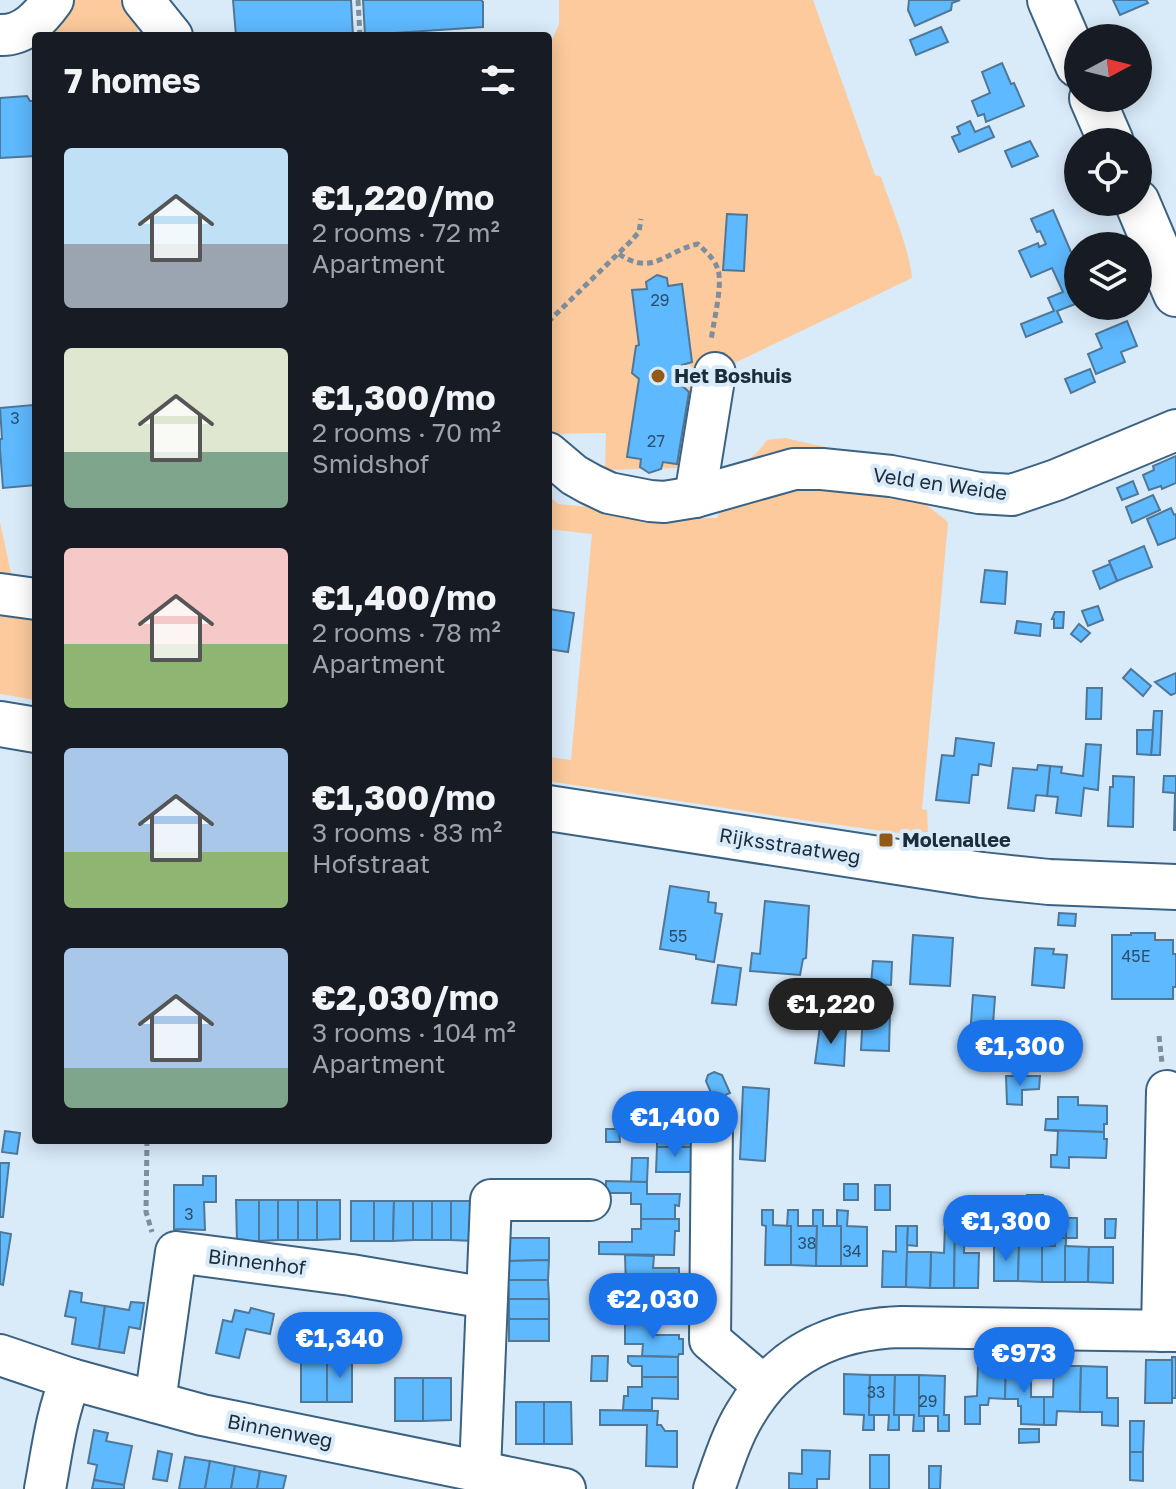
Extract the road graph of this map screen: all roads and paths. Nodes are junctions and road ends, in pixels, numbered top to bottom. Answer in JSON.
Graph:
{"nodes":[{"id":1,"x":53,"y":0,"type":"edge"},
{"id":2,"x":143,"y":0,"type":"edge"},
{"id":3,"x":186,"y":0,"type":"edge"},
{"id":4,"x":358,"y":0,"type":"edge"},
{"id":5,"x":1050,"y":0,"type":"edge"},
{"id":6,"x":169,"y":32,"type":"edge"},
{"id":7,"x":181,"y":32,"type":"edge"},
{"id":8,"x":360,"y":32,"type":"edge"},
{"id":9,"x":1064,"y":32,"type":"edge"},
{"id":10,"x":0,"y":35,"type":"edge"},
{"id":11,"x":1143,"y":216,"type":"edge"},
{"id":12,"x":641,"y":219,"type":"dead end"},
{"id":13,"x":619,"y":254,"type":"junction"},
{"id":14,"x":1176,"y":294,"type":"edge"},
{"id":15,"x":552,"y":318,"type":"edge"},
{"id":16,"x":715,"y":373,"type":"joint"},
{"id":17,"x":1176,"y":430,"type":"edge"},
{"id":18,"x":552,"y":456,"type":"edge"},
{"id":19,"x":695,"y":497,"type":"junction"},
{"id":20,"x":0,"y":594,"type":"edge"},
{"id":21,"x":32,"y":598,"type":"edge"},
{"id":22,"x":0,"y":724,"type":"edge"},
{"id":23,"x":32,"y":729,"type":"edge"},
{"id":24,"x":552,"y":809,"type":"edge"},
{"id":25,"x":1176,"y":887,"type":"edge"},
{"id":26,"x":1167,"y":1091,"type":"dead end"},
{"id":27,"x":712,"y":1121,"type":"dead end"},
{"id":28,"x":147,"y":1144,"type":"edge"},
{"id":29,"x":590,"y":1200,"type":"dead end"},
{"id":30,"x":176,"y":1252,"type":"junction"},
{"id":31,"x":487,"y":1298,"type":"junction"},
{"id":32,"x":1169,"y":1331,"type":"edge"},
{"id":33,"x":0,"y":1355,"type":"edge"},
{"id":34,"x":71,"y":1379,"type":"junction"},
{"id":35,"x":764,"y":1386,"type":"junction"},
{"id":36,"x":155,"y":1402,"type":"junction"},
{"id":37,"x":480,"y":1471,"type":"junction"},
{"id":38,"x":45,"y":1489,"type":"edge"},
{"id":39,"x":565,"y":1489,"type":"edge"},
{"id":40,"x":714,"y":1489,"type":"edge"}],
"edges":[{"from":1,"to":10,"type":"street"},
{"from":2,"to":6,"type":"street"},
{"from":3,"to":7,"type":"street"},
{"from":4,"to":8,"type":"path"},
{"from":5,"to":9,"type":"main road"},
{"from":11,"to":14,"type":"main road"},
{"from":12,"to":13,"type":"path"},
{"from":13,"to":15,"type":"path"},
{"from":13,"to":16,"type":"path"},
{"from":16,"to":19,"type":"street"},
{"from":17,"to":19,"type":"street","name":"Veld en Weide"},
{"from":18,"to":19,"type":"street","name":"Veld en Weide"},
{"from":20,"to":21,"type":"street"},
{"from":22,"to":23,"type":"main road"},
{"from":24,"to":25,"type":"main road","name":"Rijksstraatweg"},
{"from":26,"to":32,"type":"street"},
{"from":27,"to":35,"type":"street"},
{"from":28,"to":30,"type":"path"},
{"from":29,"to":31,"type":"street"},
{"from":30,"to":31,"type":"street","name":"Binnenhof"},
{"from":30,"to":36,"type":"street"},
{"from":31,"to":37,"type":"street"},
{"from":32,"to":35,"type":"street"},
{"from":33,"to":34,"type":"street","name":"Binnenweg"},
{"from":34,"to":36,"type":"street","name":"Binnenweg"},
{"from":34,"to":38,"type":"street"},
{"from":35,"to":40,"type":"street"},
{"from":36,"to":37,"type":"street","name":"Binnenweg"},
{"from":37,"to":39,"type":"street","name":"Binnenweg"}]}
